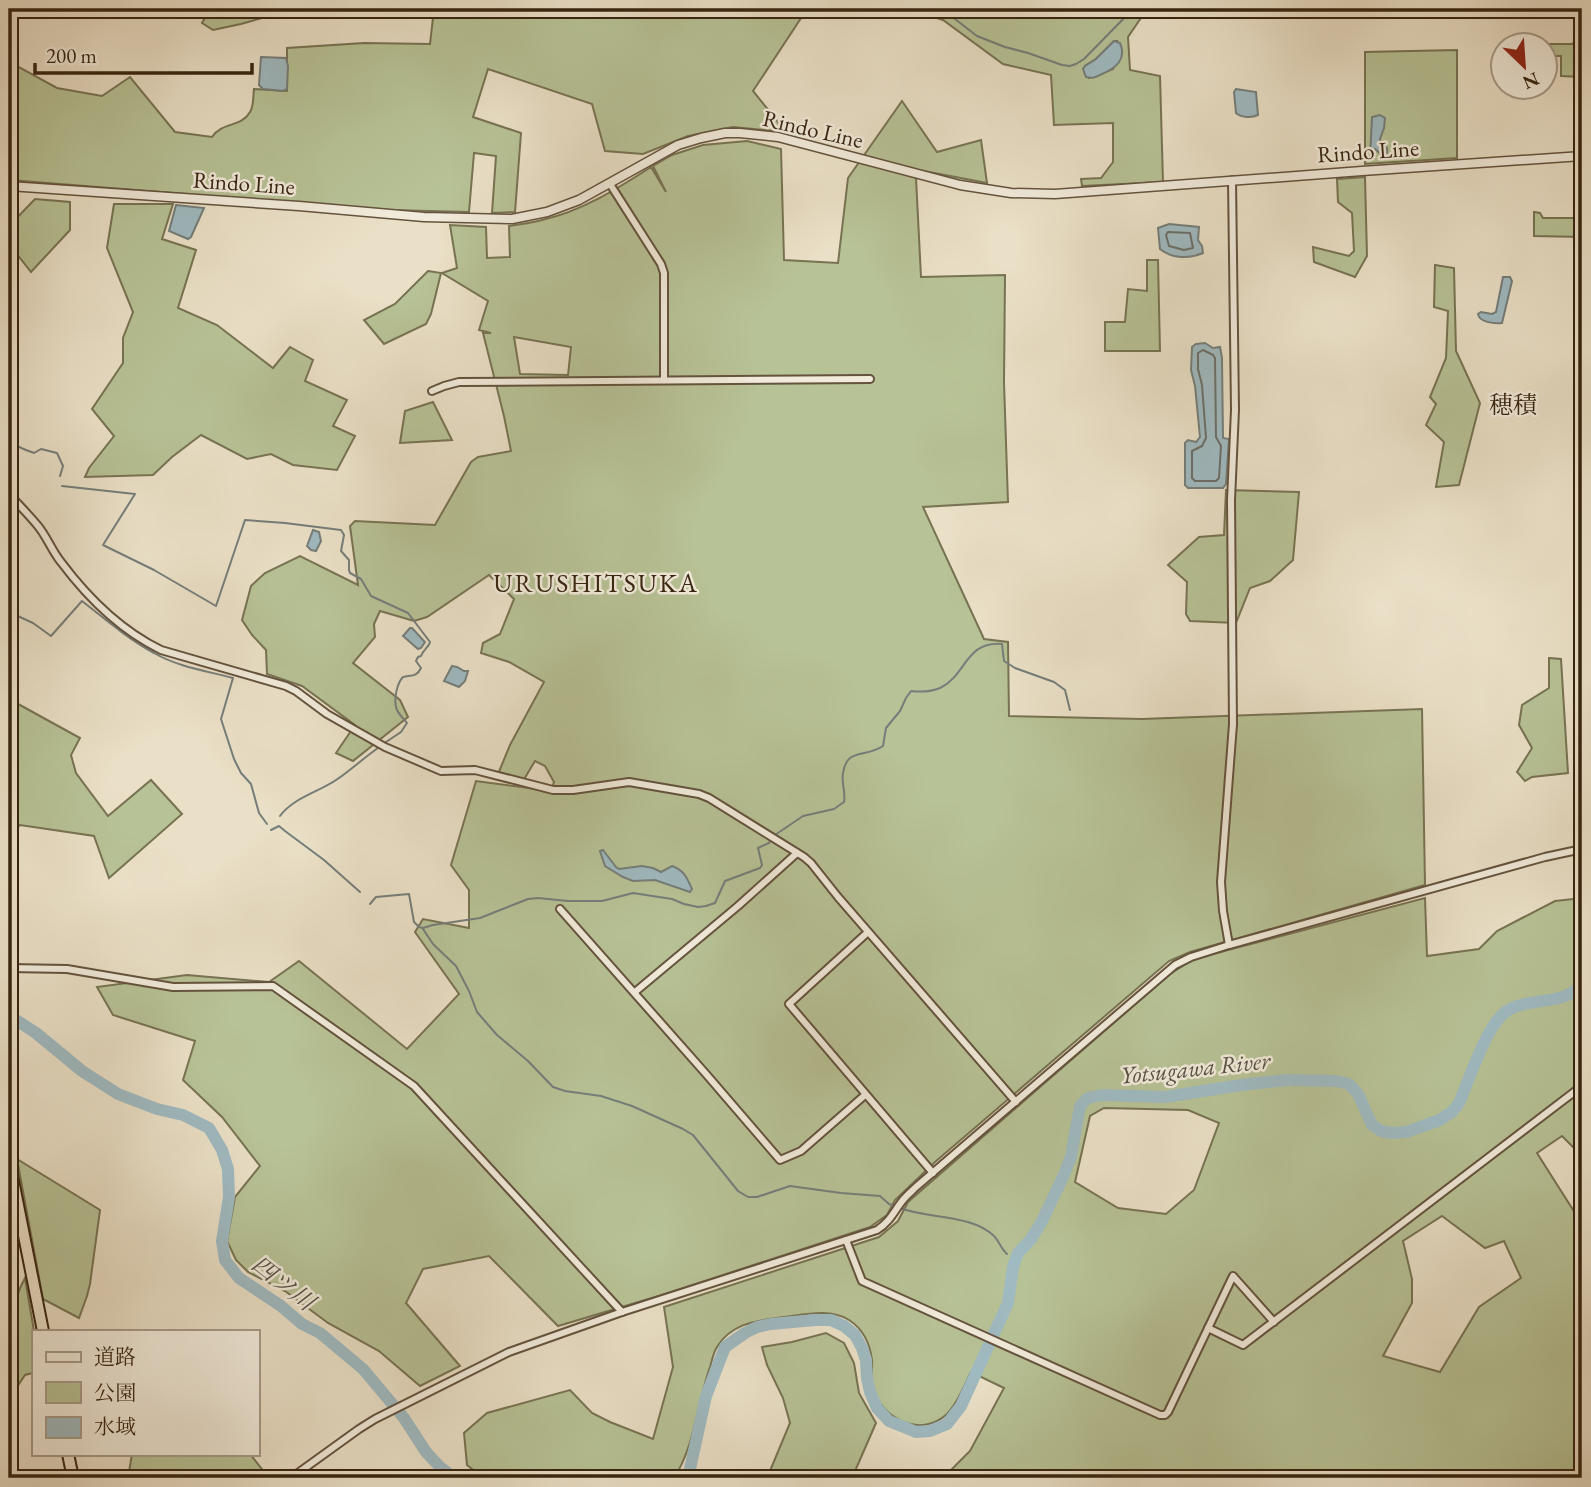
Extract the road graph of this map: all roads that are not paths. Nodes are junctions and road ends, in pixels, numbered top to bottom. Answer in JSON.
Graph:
{"nodes":[{"id":1,"x":1582,"y":156,"type":"edge"},
{"id":2,"x":1232,"y":180,"type":"junction"},
{"id":3,"x":610,"y":184,"type":"junction"},
{"id":4,"x":9,"y":186,"type":"edge"},
{"id":5,"x":870,"y":379,"type":"dead end"},
{"id":6,"x":664,"y":380,"type":"junction"},
{"id":7,"x":432,"y":391,"type":"dead end"},
{"id":8,"x":9,"y":494,"type":"edge"},
{"id":9,"x":1582,"y":849,"type":"edge"},
{"id":10,"x":797,"y":853,"type":"junction"},
{"id":11,"x":561,"y":909,"type":"dead end"},
{"id":12,"x":869,"y":932,"type":"junction"},
{"id":13,"x":1229,"y":945,"type":"junction"},
{"id":14,"x":9,"y":968,"type":"edge"},
{"id":15,"x":635,"y":992,"type":"junction"},
{"id":16,"x":1582,"y":1086,"type":"edge"},
{"id":17,"x":865,"y":1095,"type":"junction"},
{"id":18,"x":1016,"y":1102,"type":"junction"},
{"id":19,"x":9,"y":1160,"type":"edge"},
{"id":20,"x":933,"y":1173,"type":"junction"},
{"id":21,"x":846,"y":1240,"type":"junction"},
{"id":22,"x":622,"y":1312,"type":"junction"},
{"id":23,"x":1274,"y":1322,"type":"junction"},
{"id":24,"x":1208,"y":1328,"type":"junction"},
{"id":25,"x":43,"y":1330,"type":"edge"},
{"id":26,"x":68,"y":1456,"type":"edge"},
{"id":27,"x":73,"y":1478,"type":"edge"},
{"id":28,"x":291,"y":1478,"type":"edge"}],
"edges":[{"from":1,"to":2,"type":"street","name":"Rindo Line"},
{"from":2,"to":3,"type":"street","name":"Rindo Line"},
{"from":2,"to":13,"type":"street"},
{"from":3,"to":4,"type":"street","name":"Rindo Line"},
{"from":3,"to":6,"type":"street"},
{"from":5,"to":6,"type":"street"},
{"from":6,"to":7,"type":"street"},
{"from":8,"to":10,"type":"street"},
{"from":9,"to":13,"type":"street"},
{"from":10,"to":12,"type":"street"},
{"from":10,"to":15,"type":"street"},
{"from":11,"to":15,"type":"street"},
{"from":12,"to":17,"type":"street"},
{"from":12,"to":18,"type":"street"},
{"from":13,"to":18,"type":"street"},
{"from":14,"to":22,"type":"street"},
{"from":15,"to":17,"type":"street"},
{"from":16,"to":23,"type":"street"},
{"from":17,"to":20,"type":"street"},
{"from":18,"to":20,"type":"street"},
{"from":19,"to":25,"type":"highway"},
{"from":20,"to":21,"type":"street"},
{"from":21,"to":22,"type":"street"},
{"from":21,"to":24,"type":"street"},
{"from":22,"to":28,"type":"street"},
{"from":23,"to":24,"type":"street"},
{"from":23,"to":24,"type":"street"},
{"from":26,"to":27,"type":"highway"}]}
